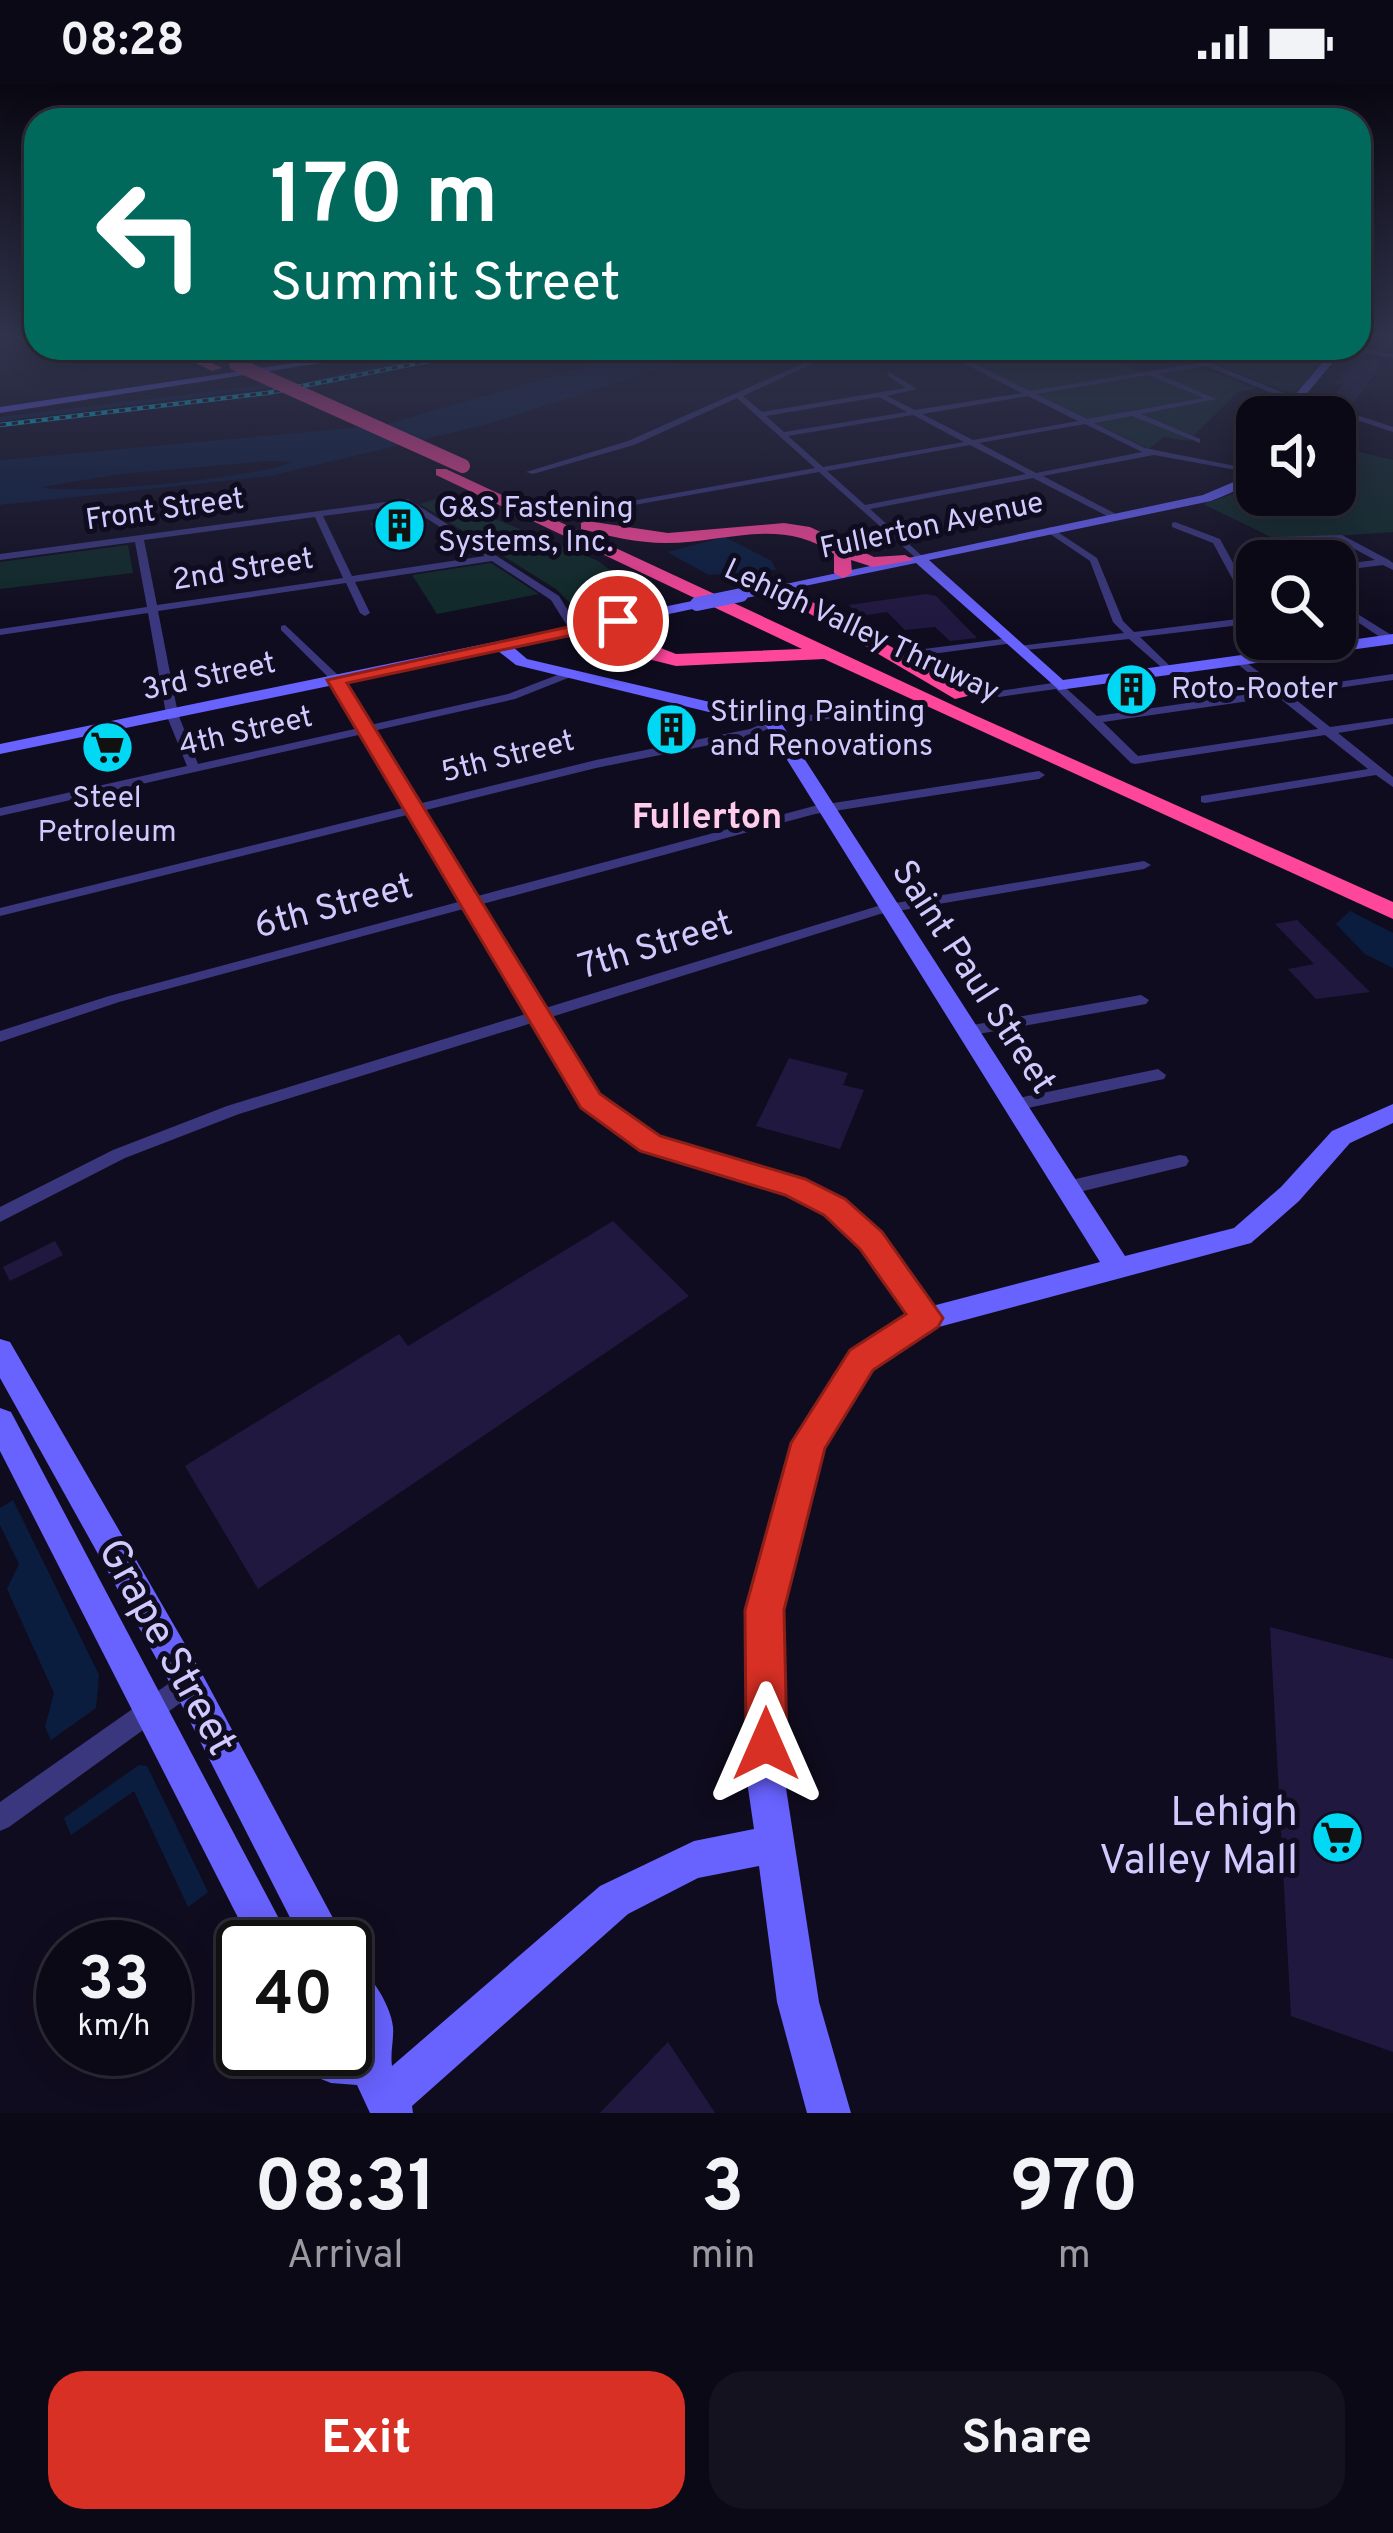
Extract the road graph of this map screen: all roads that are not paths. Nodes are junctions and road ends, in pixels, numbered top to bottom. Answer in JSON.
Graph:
{"nodes":[{"id":1,"x":356,"y":433,"type":"edge"},
{"id":2,"x":389,"y":433,"type":"edge"},
{"id":3,"x":654,"y":433,"type":"edge"},
{"id":4,"x":779,"y":433,"type":"edge"},
{"id":5,"x":796,"y":433,"type":"edge"},
{"id":6,"x":953,"y":433,"type":"edge"},
{"id":7,"x":1026,"y":433,"type":"edge"},
{"id":8,"x":1105,"y":433,"type":"edge"},
{"id":9,"x":1178,"y":433,"type":"edge"},
{"id":10,"x":782,"y":435,"type":"junction"},
{"id":11,"x":1197,"y":441,"type":"dead end"},
{"id":12,"x":971,"y":442,"type":"junction"},
{"id":13,"x":1152,"y":453,"type":"junction"},
{"id":14,"x":1236,"y":465,"type":"edge"},
{"id":15,"x":820,"y":470,"type":"junction"},
{"id":16,"x":530,"y":472,"type":"dead end"},
{"id":17,"x":1034,"y":475,"type":"junction"},
{"id":18,"x":1236,"y":482,"type":"edge"},
{"id":19,"x":863,"y":508,"type":"junction"},
{"id":20,"x":598,"y":510,"type":"dead end"},
{"id":21,"x":319,"y":514,"type":"junction"},
{"id":22,"x":1113,"y":516,"type":"junction"},
{"id":23,"x":574,"y":522,"type":"junction"},
{"id":24,"x":1175,"y":525,"type":"dead end"},
{"id":25,"x":1050,"y":530,"type":"junction"},
{"id":26,"x":139,"y":538,"type":"junction"},
{"id":27,"x":1277,"y":540,"type":"edge"},
{"id":28,"x":1346,"y":540,"type":"edge"},
{"id":29,"x":1356,"y":545,"type":"edge"},
{"id":30,"x":842,"y":552,"type":"junction"},
{"id":31,"x":0,"y":557,"type":"edge"},
{"id":32,"x":493,"y":558,"type":"junction"},
{"id":33,"x":911,"y":559,"type":"junction"},
{"id":34,"x":1390,"y":563,"type":"edge"},
{"id":35,"x":1356,"y":566,"type":"edge"},
{"id":36,"x":843,"y":573,"type":"junction"},
{"id":37,"x":664,"y":576,"type":"junction"},
{"id":38,"x":350,"y":579,"type":"junction"},
{"id":39,"x":1235,"y":580,"type":"edge"},
{"id":40,"x":803,"y":582,"type":"junction"},
{"id":41,"x":777,"y":587,"type":"junction"},
{"id":42,"x":800,"y":603,"type":"junction"},
{"id":43,"x":153,"y":609,"type":"junction"},
{"id":44,"x":661,"y":612,"type":"junction"},
{"id":45,"x":365,"y":613,"type":"dead end"},
{"id":46,"x":1356,"y":616,"type":"edge"},
{"id":47,"x":618,"y":621,"type":"junction"},
{"id":48,"x":1236,"y":621,"type":"edge"},
{"id":49,"x":285,"y":628,"type":"dead end"},
{"id":50,"x":575,"y":630,"type":"junction"},
{"id":51,"x":0,"y":632,"type":"edge"},
{"id":52,"x":1127,"y":635,"type":"junction"},
{"id":53,"x":640,"y":636,"type":"junction"},
{"id":54,"x":1391,"y":639,"type":"edge"},
{"id":55,"x":1356,"y":644,"type":"edge"},
{"id":56,"x":500,"y":645,"type":"junction"},
{"id":57,"x":1014,"y":645,"type":"junction"},
{"id":58,"x":924,"y":652,"type":"dead end"},
{"id":59,"x":456,"y":654,"type":"junction"},
{"id":60,"x":1239,"y":660,"type":"joint"},
{"id":61,"x":522,"y":662,"type":"junction"},
{"id":62,"x":1168,"y":670,"type":"junction"},
{"id":63,"x":569,"y":674,"type":"junction"},
{"id":64,"x":1393,"y":677,"type":"edge"},
{"id":65,"x":336,"y":680,"type":"junction"},
{"id":66,"x":1060,"y":685,"type":"junction"},
{"id":67,"x":1281,"y":693,"type":"junction"},
{"id":68,"x":999,"y":694,"type":"dead end"},
{"id":69,"x":891,"y":709,"type":"dead end"},
{"id":70,"x":172,"y":714,"type":"junction"},
{"id":71,"x":965,"y":718,"type":"junction"},
{"id":72,"x":1095,"y":720,"type":"junction"},
{"id":73,"x":1393,"y":721,"type":"edge"},
{"id":74,"x":772,"y":722,"type":"junction"},
{"id":75,"x":368,"y":730,"type":"junction"},
{"id":76,"x":1328,"y":731,"type":"junction"},
{"id":77,"x":0,"y":749,"type":"edge"},
{"id":78,"x":194,"y":769,"type":"junction"},
{"id":79,"x":1385,"y":770,"type":"edge"},
{"id":80,"x":1039,"y":776,"type":"dead end"},
{"id":81,"x":1393,"y":783,"type":"edge"},
{"id":82,"x":1205,"y":799,"type":"dead end"},
{"id":83,"x":824,"y":808,"type":"junction"},
{"id":84,"x":414,"y":809,"type":"junction"},
{"id":85,"x":0,"y":812,"type":"edge"},
{"id":86,"x":1274,"y":848,"type":"junction"},
{"id":87,"x":1144,"y":865,"type":"dead end"},
{"id":88,"x":1393,"y":901,"type":"edge"},
{"id":89,"x":470,"y":903,"type":"junction"},
{"id":90,"x":888,"y":908,"type":"junction"},
{"id":91,"x":1393,"y":911,"type":"edge"},
{"id":92,"x":0,"y":912,"type":"edge"},
{"id":93,"x":1141,"y":1000,"type":"dead end"},
{"id":94,"x":539,"y":1016,"type":"junction"},
{"id":95,"x":967,"y":1031,"type":"junction"},
{"id":96,"x":0,"y":1037,"type":"edge"},
{"id":97,"x":1158,"y":1075,"type":"dead end"},
{"id":98,"x":1014,"y":1106,"type":"junction"},
{"id":99,"x":1393,"y":1113,"type":"edge"},
{"id":100,"x":1180,"y":1161,"type":"dead end"},
{"id":101,"x":1067,"y":1188,"type":"junction"},
{"id":102,"x":0,"y":1215,"type":"edge"},
{"id":103,"x":1118,"y":1268,"type":"junction"},
{"id":104,"x":927,"y":1318,"type":"junction"},
{"id":105,"x":0,"y":1351,"type":"edge"},
{"id":106,"x":0,"y":1421,"type":"edge"},
{"id":107,"x":188,"y":1682,"type":"junction"},
{"id":108,"x":153,"y":1708,"type":"junction"},
{"id":109,"x":0,"y":1818,"type":"edge"},
{"id":110,"x":773,"y":1844,"type":"junction"},
{"id":111,"x":260,"y":1920,"type":"edge"},
{"id":112,"x":314,"y":1920,"type":"edge"},
{"id":113,"x":372,"y":2024,"type":"edge"},
{"id":114,"x":354,"y":2076,"type":"edge"},
{"id":115,"x":382,"y":2093,"type":"edge"},
{"id":116,"x":829,"y":2113,"type":"edge"}],
"edges":[{"from":1,"to":37,"type":"highway","name":"Lehigh Valley Thruway"},
{"from":2,"to":23,"type":"highway","name":"Lehigh Valley Thruway","bridge":true},
{"from":3,"to":16,"type":"street"},
{"from":4,"to":10,"type":"street"},
{"from":5,"to":10,"type":"street"},
{"from":6,"to":12,"type":"street"},
{"from":7,"to":12,"type":"street"},
{"from":8,"to":13,"type":"street"},
{"from":9,"to":11,"type":"street"},
{"from":10,"to":15,"type":"street"},
{"from":12,"to":15,"type":"street"},
{"from":12,"to":17,"type":"street"},
{"from":13,"to":14,"type":"street"},
{"from":13,"to":17,"type":"street"},
{"from":15,"to":19,"type":"street"},
{"from":15,"to":20,"type":"street"},
{"from":17,"to":19,"type":"street"},
{"from":17,"to":22,"type":"street"},
{"from":18,"to":22,"type":"street","name":"Fullerton Avenue"},
{"from":19,"to":33,"type":"street"},
{"from":21,"to":26,"type":"street","name":"Front Street"},
{"from":21,"to":32,"type":"street","name":"Front Street"},
{"from":21,"to":38,"type":"street"},
{"from":22,"to":25,"type":"street","name":"Fullerton Avenue"},
{"from":23,"to":30,"type":"highway"},
{"from":23,"to":86,"type":"highway","name":"Lehigh Valley Thruway"},
{"from":24,"to":39,"type":"street"},
{"from":25,"to":33,"type":"street","name":"Fullerton Avenue"},
{"from":25,"to":52,"type":"street"},
{"from":26,"to":31,"type":"street","name":"Front Street"},
{"from":26,"to":43,"type":"street"},
{"from":27,"to":28,"type":"street"},
{"from":29,"to":34,"type":"street"},
{"from":30,"to":33,"type":"highway"},
{"from":30,"to":36,"type":"highway"},
{"from":32,"to":38,"type":"street","name":"2nd Street"},
{"from":32,"to":50,"type":"street"},
{"from":33,"to":36,"type":"street","name":"Fullerton Avenue"},
{"from":33,"to":57,"type":"street"},
{"from":34,"to":35,"type":"street"},
{"from":36,"to":40,"type":"street","name":"Fullerton Avenue"},
{"from":37,"to":53,"type":"highway"},
{"from":37,"to":71,"type":"highway","name":"Lehigh Valley Thruway"},
{"from":38,"to":43,"type":"street","name":"2nd Street"},
{"from":38,"to":45,"type":"street"},
{"from":40,"to":41,"type":"street","name":"Fullerton Avenue"},
{"from":40,"to":42,"type":"highway"},
{"from":41,"to":42,"type":"highway"},
{"from":41,"to":44,"type":"street","name":"Fullerton Avenue","bridge":true},
{"from":42,"to":86,"type":"highway"},
{"from":43,"to":51,"type":"street","name":"2nd Street"},
{"from":43,"to":70,"type":"street"},
{"from":44,"to":47,"type":"street","name":"Fullerton Avenue"},
{"from":44,"to":53,"type":"highway"},
{"from":46,"to":54,"type":"street"},
{"from":47,"to":50,"type":"street","name":"Fullerton Avenue"},
{"from":47,"to":53,"type":"highway"},
{"from":47,"to":71,"type":"highway"},
{"from":48,"to":52,"type":"street"},
{"from":49,"to":65,"type":"street"},
{"from":50,"to":56,"type":"street","name":"Fullerton Avenue"},
{"from":52,"to":57,"type":"street"},
{"from":52,"to":62,"type":"street"},
{"from":54,"to":55,"type":"street"},
{"from":56,"to":59,"type":"street","name":"3rd Street"},
{"from":56,"to":61,"type":"street"},
{"from":57,"to":58,"type":"street"},
{"from":57,"to":66,"type":"street"},
{"from":59,"to":61,"type":"street"},
{"from":59,"to":65,"type":"street","name":"3rd Street"},
{"from":60,"to":62,"type":"street"},
{"from":60,"to":67,"type":"street"},
{"from":61,"to":63,"type":"street"},
{"from":62,"to":66,"type":"street"},
{"from":63,"to":74,"type":"street"},
{"from":63,"to":75,"type":"street","name":"4th Street"},
{"from":64,"to":67,"type":"street"},
{"from":65,"to":70,"type":"street","name":"3rd Street"},
{"from":65,"to":75,"type":"street"},
{"from":66,"to":68,"type":"street"},
{"from":66,"to":72,"type":"street"},
{"from":67,"to":72,"type":"street"},
{"from":67,"to":76,"type":"street"},
{"from":69,"to":74,"type":"street","name":"5th Street"},
{"from":70,"to":77,"type":"street","name":"3rd Street"},
{"from":70,"to":78,"type":"street"},
{"from":71,"to":91,"type":"highway","name":"Lehigh Valley Thruway"},
{"from":72,"to":76,"type":"street"},
{"from":73,"to":76,"type":"street"},
{"from":74,"to":83,"type":"street","name":"Saint Paul Street"},
{"from":74,"to":84,"type":"street","name":"5th Street"},
{"from":75,"to":78,"type":"street","name":"4th Street"},
{"from":75,"to":84,"type":"street"},
{"from":76,"to":79,"type":"street"},
{"from":78,"to":85,"type":"street","name":"4th Street"},
{"from":79,"to":81,"type":"street"},
{"from":79,"to":82,"type":"street"},
{"from":80,"to":83,"type":"street","name":"6th Street"},
{"from":83,"to":89,"type":"street","name":"6th Street"},
{"from":83,"to":90,"type":"street","name":"Saint Paul Street"},
{"from":84,"to":89,"type":"street"},
{"from":84,"to":92,"type":"street","name":"5th Street"},
{"from":86,"to":88,"type":"highway","name":"Lehigh Valley Thruway"},
{"from":87,"to":90,"type":"street","name":"7th Street"},
{"from":89,"to":94,"type":"street"},
{"from":89,"to":96,"type":"street","name":"6th Street"},
{"from":90,"to":94,"type":"street","name":"7th Street"},
{"from":90,"to":95,"type":"street","name":"Saint Paul Street"},
{"from":93,"to":95,"type":"street"},
{"from":94,"to":102,"type":"street","name":"7th Street"},
{"from":94,"to":104,"type":"street"},
{"from":95,"to":98,"type":"street","name":"Saint Paul Street"},
{"from":97,"to":98,"type":"street"},
{"from":98,"to":101,"type":"street","name":"Saint Paul Street"},
{"from":99,"to":103,"type":"street"},
{"from":100,"to":101,"type":"street"},
{"from":101,"to":103,"type":"street","name":"Saint Paul Street"},
{"from":103,"to":104,"type":"street"},
{"from":104,"to":110,"type":"street"},
{"from":105,"to":107,"type":"street","name":"Grape Street"},
{"from":106,"to":108,"type":"street","name":"Grape Street"},
{"from":107,"to":108,"type":"street"},
{"from":107,"to":112,"type":"street","name":"Grape Street"},
{"from":108,"to":109,"type":"street"},
{"from":108,"to":111,"type":"street","name":"Grape Street"},
{"from":110,"to":115,"type":"street"},
{"from":110,"to":116,"type":"street"},
{"from":113,"to":115,"type":"street"},
{"from":114,"to":115,"type":"street"}]}
